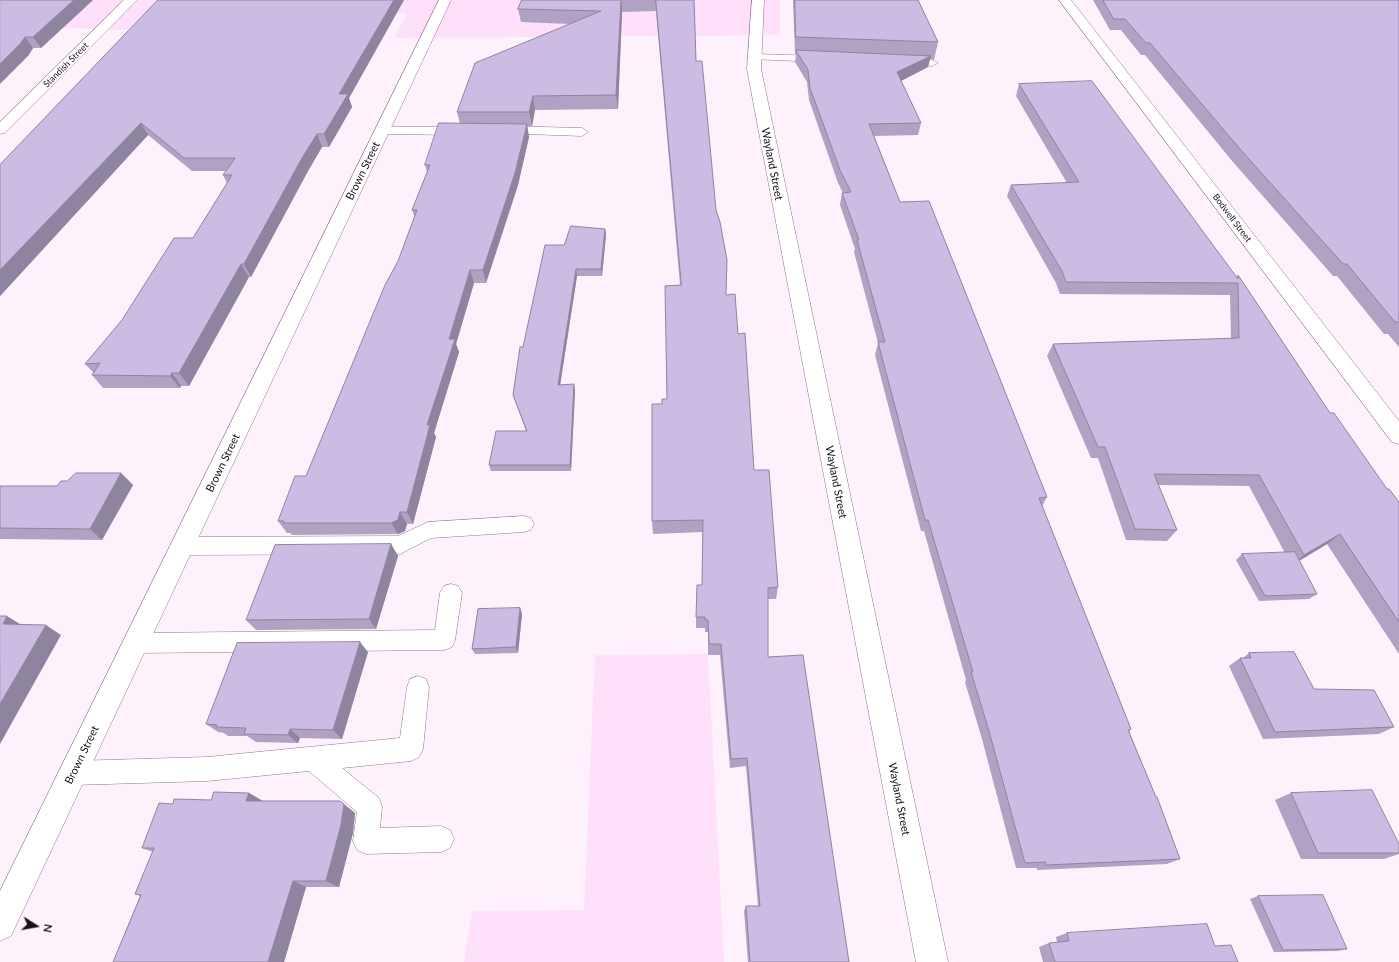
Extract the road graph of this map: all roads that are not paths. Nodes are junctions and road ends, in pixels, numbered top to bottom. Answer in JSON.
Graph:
{"nodes":[{"id":1,"x":131,"y":0,"type":"edge"},
{"id":2,"x":445,"y":0,"type":"edge"},
{"id":3,"x":758,"y":0,"type":"edge"},
{"id":4,"x":1065,"y":0,"type":"edge"},
{"id":5,"x":754,"y":57,"type":"junction"},
{"id":6,"x":832,"y":60,"type":"edge"},
{"id":7,"x":894,"y":62,"type":"edge"},
{"id":8,"x":932,"y":63,"type":"edge"},
{"id":9,"x":0,"y":130,"type":"edge"},
{"id":10,"x":478,"y":130,"type":"edge"},
{"id":11,"x":492,"y":130,"type":"edge"},
{"id":12,"x":382,"y":131,"type":"junction"},
{"id":13,"x":582,"y":132,"type":"dead end"},
{"id":14,"x":1399,"y":436,"type":"edge"},
{"id":15,"x":524,"y":524,"type":"dead end"},
{"id":16,"x":183,"y":546,"type":"junction"},
{"id":17,"x":451,"y":593,"type":"dead end"},
{"id":18,"x":136,"y":643,"type":"junction"},
{"id":19,"x":418,"y":687,"type":"dead end"},
{"id":20,"x":312,"y":758,"type":"junction"},
{"id":21,"x":73,"y":773,"type":"junction"},
{"id":22,"x":441,"y":839,"type":"dead end"},
{"id":23,"x":0,"y":925,"type":"edge"},
{"id":24,"x":932,"y":962,"type":"edge"}],
"edges":[{"from":1,"to":9,"type":"street","name":"Standish Street"},
{"from":2,"to":12,"type":"street","name":"Brown Street"},
{"from":3,"to":5,"type":"street","name":"Wayland Street"},
{"from":4,"to":14,"type":"street","name":"Bodwell Street"},
{"from":5,"to":6,"type":"lane"},
{"from":5,"to":24,"type":"street","name":"Wayland Street"},
{"from":7,"to":8,"type":"lane"},
{"from":10,"to":12,"type":"lane"},
{"from":11,"to":13,"type":"lane"},
{"from":12,"to":16,"type":"street","name":"Brown Street"},
{"from":15,"to":16,"type":"lane"},
{"from":16,"to":18,"type":"street","name":"Brown Street"},
{"from":17,"to":18,"type":"lane"},
{"from":18,"to":21,"type":"street","name":"Brown Street"},
{"from":19,"to":20,"type":"lane"},
{"from":20,"to":21,"type":"lane"},
{"from":20,"to":22,"type":"lane"},
{"from":21,"to":23,"type":"street","name":"Brown Street"}]}
